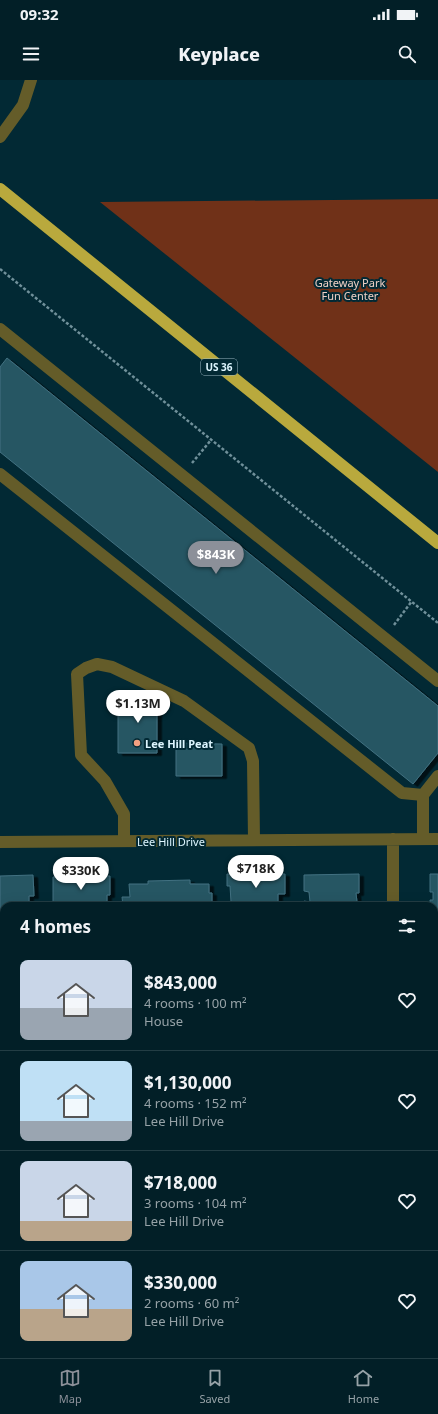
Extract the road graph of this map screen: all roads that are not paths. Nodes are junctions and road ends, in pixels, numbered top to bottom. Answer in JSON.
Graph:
{"nodes":[{"id":1,"x":31,"y":80,"type":"edge"},
{"id":2,"x":0,"y":137,"type":"edge"},
{"id":3,"x":0,"y":190,"type":"edge"},
{"id":4,"x":0,"y":329,"type":"edge"},
{"id":5,"x":0,"y":474,"type":"edge"},
{"id":6,"x":438,"y":543,"type":"edge"},
{"id":7,"x":438,"y":681,"type":"edge"},
{"id":8,"x":438,"y":776,"type":"edge"},
{"id":9,"x":423,"y":795,"type":"junction"},
{"id":10,"x":393,"y":839,"type":"junction"},
{"id":11,"x":423,"y":839,"type":"junction"},
{"id":12,"x":438,"y":839,"type":"edge"},
{"id":13,"x":254,"y":840,"type":"junction"},
{"id":14,"x":124,"y":841,"type":"junction"},
{"id":15,"x":0,"y":842,"type":"edge"},
{"id":16,"x":394,"y":902,"type":"edge"}],
"edges":[{"from":1,"to":2,"type":"street"},
{"from":3,"to":6,"type":"highway","number":"US 36"},
{"from":4,"to":7,"type":"street"},
{"from":5,"to":9,"type":"street"},
{"from":8,"to":9,"type":"street"},
{"from":9,"to":11,"type":"street"},
{"from":10,"to":11,"type":"street","name":"Lee Hill Drive"},
{"from":10,"to":13,"type":"street","name":"Lee Hill Drive"},
{"from":10,"to":16,"type":"street"},
{"from":11,"to":12,"type":"street","name":"Lee Hill Drive"},
{"from":13,"to":14,"type":"street","name":"Lee Hill Drive"},
{"from":13,"to":14,"type":"street"},
{"from":14,"to":15,"type":"street","name":"Lee Hill Drive"}]}
